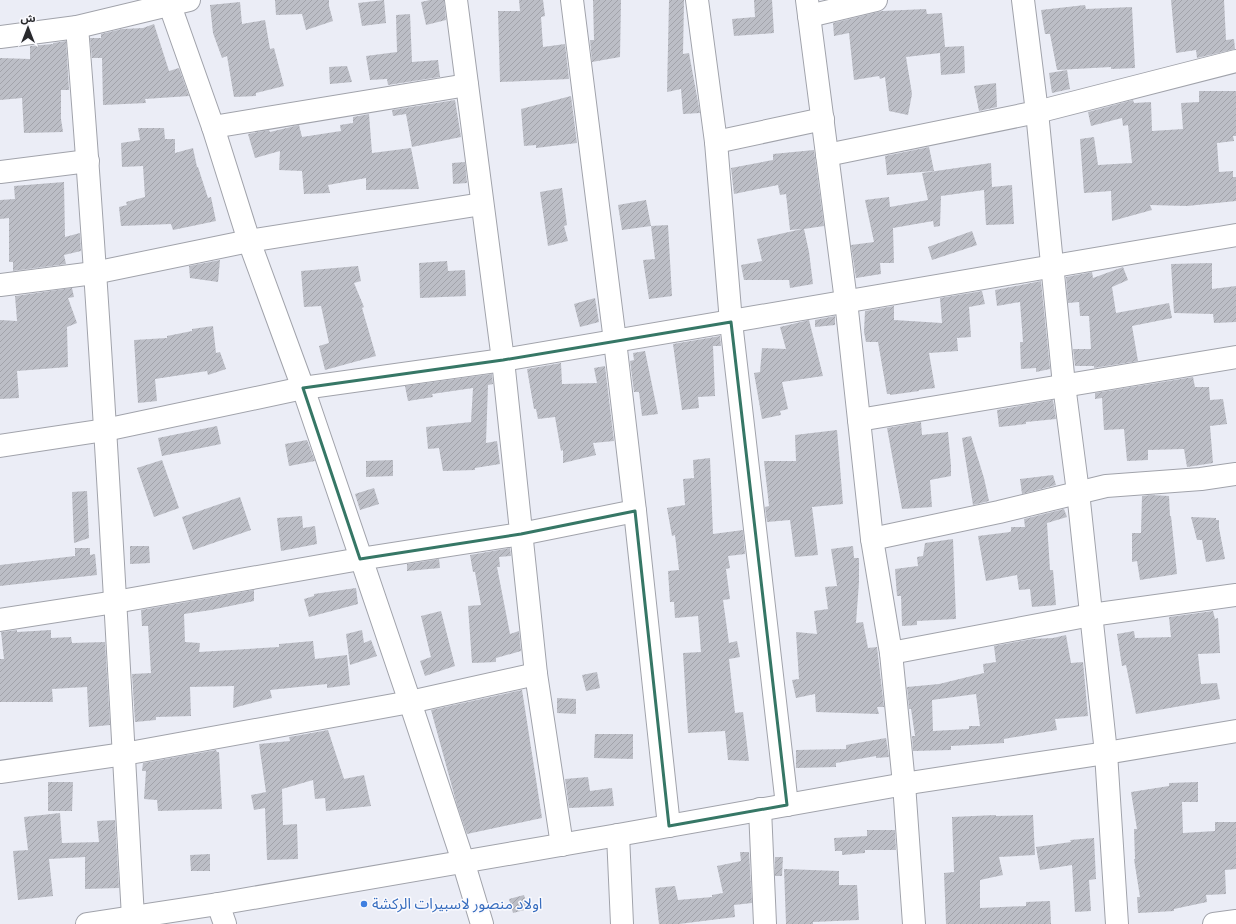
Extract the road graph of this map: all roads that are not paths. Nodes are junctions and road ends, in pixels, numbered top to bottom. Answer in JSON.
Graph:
{"nodes":[{"id":1,"x":456,"y":0,"type":"edge"},
{"id":2,"x":572,"y":0,"type":"edge"},
{"id":3,"x":697,"y":0,"type":"edge"},
{"id":4,"x":876,"y":0,"type":"edge"},
{"id":5,"x":1023,"y":0,"type":"edge"},
{"id":6,"x":175,"y":2,"type":"edge"},
{"id":7,"x":808,"y":8,"type":"edge"},
{"id":8,"x":77,"y":27,"type":"junction"},
{"id":9,"x":0,"y":37,"type":"edge"},
{"id":10,"x":1236,"y":60,"type":"edge"},
{"id":11,"x":467,"y":85,"type":"junction"},
{"id":12,"x":1037,"y":112,"type":"junction"},
{"id":13,"x":822,"y":119,"type":"junction"},
{"id":14,"x":213,"y":127,"type":"junction"},
{"id":15,"x":716,"y":142,"type":"junction"},
{"id":16,"x":827,"y":155,"type":"junction"},
{"id":17,"x":88,"y":161,"type":"junction"},
{"id":18,"x":0,"y":172,"type":"edge"},
{"id":19,"x":482,"y":204,"type":"junction"},
{"id":20,"x":1236,"y":235,"type":"edge"},
{"id":21,"x":249,"y":241,"type":"junction"},
{"id":22,"x":1052,"y":266,"type":"junction"},
{"id":23,"x":94,"y":273,"type":"junction"},
{"id":24,"x":0,"y":285,"type":"edge"},
{"id":25,"x":846,"y":301,"type":"junction"},
{"id":26,"x":731,"y":322,"type":"junction"},
{"id":27,"x":615,"y":341,"type":"junction"},
{"id":28,"x":1236,"y":357,"type":"edge"},
{"id":29,"x":503,"y":360,"type":"junction"},
{"id":30,"x":1064,"y":385,"type":"junction"},
{"id":31,"x":303,"y":388,"type":"junction"},
{"id":32,"x":859,"y":420,"type":"junction"},
{"id":33,"x":105,"y":430,"type":"junction"},
{"id":34,"x":0,"y":446,"type":"edge"},
{"id":35,"x":1236,"y":474,"type":"edge"},
{"id":36,"x":1078,"y":492,"type":"junction"},
{"id":37,"x":635,"y":511,"type":"junction"},
{"id":38,"x":521,"y":534,"type":"junction"},
{"id":39,"x":872,"y":539,"type":"junction"},
{"id":40,"x":360,"y":559,"type":"junction"},
{"id":41,"x":1236,"y":596,"type":"edge"},
{"id":42,"x":115,"y":602,"type":"junction"},
{"id":43,"x":1091,"y":615,"type":"junction"},
{"id":44,"x":0,"y":620,"type":"edge"},
{"id":45,"x":891,"y":652,"type":"junction"},
{"id":46,"x":536,"y":674,"type":"junction"},
{"id":47,"x":410,"y":702,"type":"junction"},
{"id":48,"x":1236,"y":731,"type":"edge"},
{"id":49,"x":1106,"y":753,"type":"junction"},
{"id":50,"x":124,"y":754,"type":"junction"},
{"id":51,"x":0,"y":772,"type":"edge"},
{"id":52,"x":904,"y":784,"type":"junction"},
{"id":53,"x":787,"y":805,"type":"junction"},
{"id":54,"x":760,"y":809,"type":"junction"},
{"id":55,"x":669,"y":826,"type":"junction"},
{"id":56,"x":618,"y":836,"type":"junction"},
{"id":57,"x":562,"y":845,"type":"junction"},
{"id":58,"x":463,"y":861,"type":"junction"},
{"id":59,"x":218,"y":904,"type":"junction"},
{"id":60,"x":133,"y":917,"type":"junction"},
{"id":61,"x":1236,"y":921,"type":"edge"},
{"id":62,"x":87,"y":924,"type":"edge"},
{"id":63,"x":225,"y":924,"type":"edge"},
{"id":64,"x":482,"y":924,"type":"edge"},
{"id":65,"x":622,"y":924,"type":"edge"},
{"id":66,"x":765,"y":924,"type":"edge"},
{"id":67,"x":914,"y":924,"type":"edge"},
{"id":68,"x":1117,"y":924,"type":"edge"},
{"id":69,"x":1214,"y":924,"type":"edge"}],
"edges":[{"from":1,"to":11,"type":"street"},
{"from":2,"to":27,"type":"street"},
{"from":3,"to":15,"type":"street"},
{"from":4,"to":7,"type":"street"},
{"from":5,"to":12,"type":"street"},
{"from":6,"to":8,"type":"street"},
{"from":6,"to":14,"type":"street"},
{"from":7,"to":13,"type":"street"},
{"from":8,"to":9,"type":"street"},
{"from":8,"to":17,"type":"street"},
{"from":10,"to":12,"type":"street"},
{"from":11,"to":14,"type":"street"},
{"from":11,"to":19,"type":"street"},
{"from":12,"to":16,"type":"street"},
{"from":12,"to":22,"type":"street"},
{"from":13,"to":15,"type":"street"},
{"from":13,"to":16,"type":"street"},
{"from":14,"to":21,"type":"street"},
{"from":15,"to":26,"type":"street"},
{"from":16,"to":25,"type":"street"},
{"from":17,"to":18,"type":"street"},
{"from":17,"to":23,"type":"street"},
{"from":19,"to":21,"type":"street"},
{"from":19,"to":29,"type":"street"},
{"from":20,"to":22,"type":"street"},
{"from":21,"to":23,"type":"street"},
{"from":21,"to":31,"type":"street"},
{"from":22,"to":25,"type":"street"},
{"from":22,"to":30,"type":"street"},
{"from":23,"to":24,"type":"street"},
{"from":23,"to":33,"type":"street"},
{"from":25,"to":26,"type":"street"},
{"from":25,"to":32,"type":"street"},
{"from":26,"to":27,"type":"street"},
{"from":26,"to":53,"type":"street"},
{"from":27,"to":29,"type":"street"},
{"from":27,"to":37,"type":"street"},
{"from":28,"to":30,"type":"street"},
{"from":29,"to":31,"type":"street"},
{"from":29,"to":38,"type":"street"},
{"from":30,"to":32,"type":"street"},
{"from":30,"to":36,"type":"street"},
{"from":31,"to":33,"type":"street"},
{"from":31,"to":40,"type":"street"},
{"from":32,"to":39,"type":"street"},
{"from":33,"to":34,"type":"street"},
{"from":33,"to":42,"type":"street"},
{"from":35,"to":36,"type":"street"},
{"from":36,"to":39,"type":"street"},
{"from":36,"to":43,"type":"street"},
{"from":37,"to":38,"type":"street"},
{"from":37,"to":55,"type":"street"},
{"from":38,"to":40,"type":"street"},
{"from":38,"to":46,"type":"street"},
{"from":39,"to":45,"type":"street"},
{"from":40,"to":42,"type":"street"},
{"from":40,"to":47,"type":"street"},
{"from":41,"to":43,"type":"street"},
{"from":42,"to":44,"type":"street"},
{"from":42,"to":50,"type":"street"},
{"from":43,"to":45,"type":"street"},
{"from":43,"to":49,"type":"street"},
{"from":45,"to":52,"type":"street"},
{"from":46,"to":47,"type":"street"},
{"from":46,"to":57,"type":"street"},
{"from":47,"to":50,"type":"street"},
{"from":47,"to":58,"type":"street"},
{"from":48,"to":49,"type":"street"},
{"from":49,"to":52,"type":"street"},
{"from":49,"to":68,"type":"street"},
{"from":50,"to":51,"type":"street"},
{"from":50,"to":60,"type":"street"},
{"from":52,"to":53,"type":"street"},
{"from":52,"to":67,"type":"street"},
{"from":53,"to":54,"type":"street"},
{"from":54,"to":55,"type":"street"},
{"from":54,"to":66,"type":"street"},
{"from":55,"to":56,"type":"street"},
{"from":56,"to":57,"type":"street"},
{"from":56,"to":65,"type":"street"},
{"from":57,"to":58,"type":"street"},
{"from":58,"to":59,"type":"street"},
{"from":58,"to":64,"type":"street"},
{"from":59,"to":60,"type":"street"},
{"from":59,"to":63,"type":"street"},
{"from":60,"to":62,"type":"street"},
{"from":61,"to":69,"type":"street"}]}
